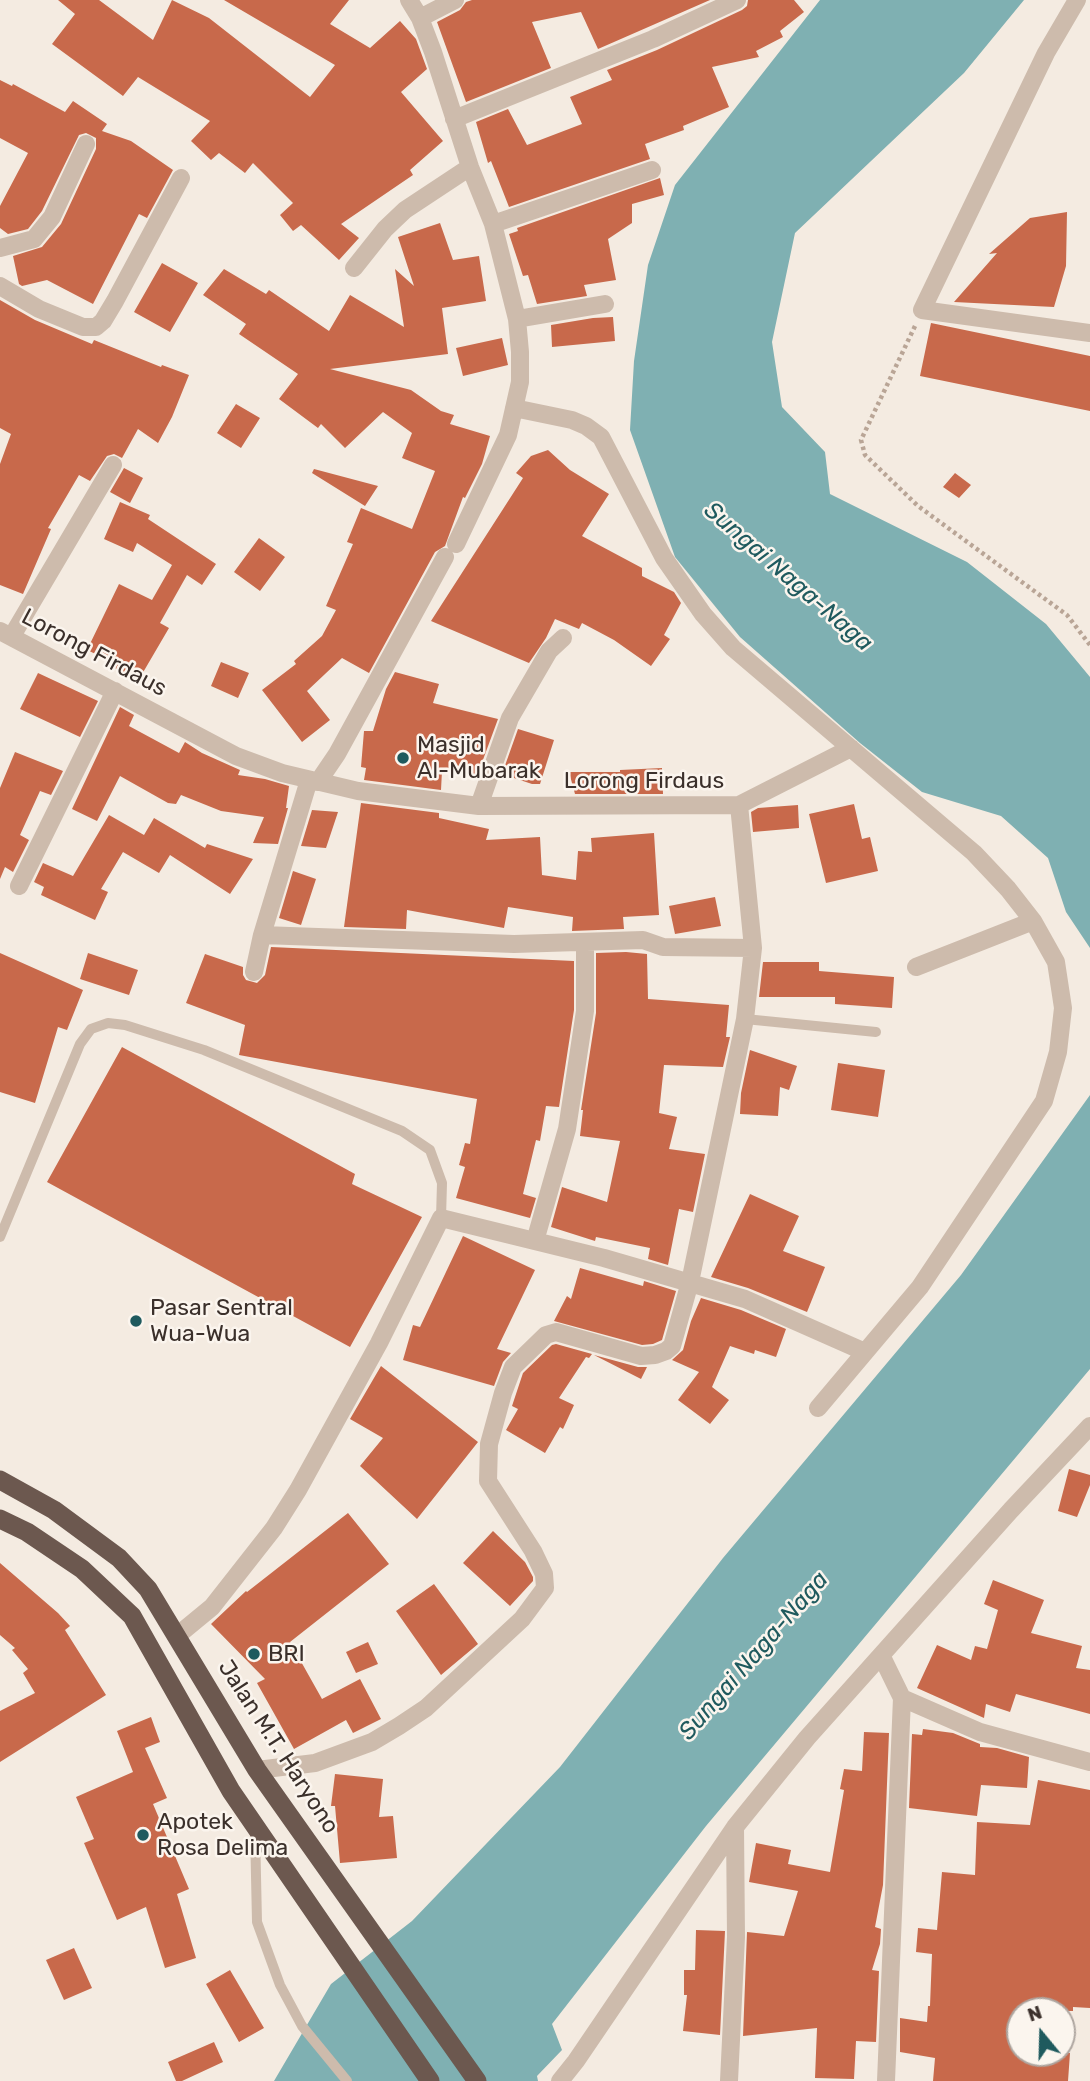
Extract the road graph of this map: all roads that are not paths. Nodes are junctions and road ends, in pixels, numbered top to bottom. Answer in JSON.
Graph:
{"nodes":[{"id":1,"x":409,"y":0,"type":"edge"},
{"id":2,"x":455,"y":0,"type":"edge"},
{"id":3,"x":737,"y":0,"type":"edge"},
{"id":4,"x":1077,"y":0,"type":"edge"},
{"id":5,"x":420,"y":18,"type":"junction"},
{"id":6,"x":454,"y":119,"type":"junction"},
{"id":7,"x":86,"y":144,"type":"dead end"},
{"id":8,"x":470,"y":167,"type":"junction"},
{"id":9,"x":652,"y":170,"type":"dead end"},
{"id":10,"x":181,"y":178,"type":"dead end"},
{"id":11,"x":493,"y":224,"type":"junction"},
{"id":12,"x":0,"y":248,"type":"edge"},
{"id":13,"x":354,"y":268,"type":"dead end"},
{"id":14,"x":0,"y":286,"type":"edge"},
{"id":15,"x":605,"y":304,"type":"dead end"},
{"id":16,"x":517,"y":319,"type":"junction"},
{"id":17,"x":1090,"y":333,"type":"edge"},
{"id":18,"x":514,"y":408,"type":"junction"},
{"id":19,"x":113,"y":465,"type":"dead end"},
{"id":20,"x":6,"y":634,"type":"edge"},
{"id":21,"x":563,"y":638,"type":"dead end"},
{"id":22,"x":115,"y":691,"type":"junction"},
{"id":23,"x":851,"y":748,"type":"junction"},
{"id":24,"x":314,"y":781,"type":"junction"},
{"id":25,"x":738,"y":805,"type":"junction"},
{"id":26,"x":479,"y":806,"type":"junction"},
{"id":27,"x":19,"y":886,"type":"dead end"},
{"id":28,"x":1033,"y":921,"type":"junction"},
{"id":29,"x":262,"y":935,"type":"junction"},
{"id":30,"x":585,"y":942,"type":"junction"},
{"id":31,"x":753,"y":948,"type":"junction"},
{"id":32,"x":916,"y":967,"type":"dead end"},
{"id":33,"x":254,"y":972,"type":"dead end"},
{"id":34,"x":745,"y":1018,"type":"junction"},
{"id":35,"x":876,"y":1032,"type":"dead end"},
{"id":36,"x":442,"y":1218,"type":"junction"},
{"id":37,"x":0,"y":1237,"type":"edge"},
{"id":38,"x":535,"y":1241,"type":"junction"},
{"id":39,"x":690,"y":1282,"type":"junction"},
{"id":40,"x":865,"y":1352,"type":"junction"},
{"id":41,"x":818,"y":1408,"type":"dead end"},
{"id":42,"x":1090,"y":1426,"type":"edge"},
{"id":43,"x":0,"y":1480,"type":"edge"},
{"id":44,"x":0,"y":1519,"type":"edge"},
{"id":45,"x":178,"y":1635,"type":"junction"},
{"id":46,"x":882,"y":1657,"type":"junction"},
{"id":47,"x":902,"y":1698,"type":"junction"},
{"id":48,"x":1090,"y":1762,"type":"edge"},
{"id":49,"x":257,"y":1770,"type":"junction"},
{"id":50,"x":255,"y":1827,"type":"junction"},
{"id":51,"x":736,"y":1827,"type":"junction"},
{"id":52,"x":347,"y":2081,"type":"edge"},
{"id":53,"x":430,"y":2081,"type":"edge"},
{"id":54,"x":477,"y":2081,"type":"edge"},
{"id":55,"x":560,"y":2081,"type":"edge"},
{"id":56,"x":729,"y":2081,"type":"edge"},
{"id":57,"x":886,"y":2081,"type":"edge"}],
"edges":[{"from":1,"to":5,"type":"street"},
{"from":2,"to":5,"type":"street"},
{"from":3,"to":6,"type":"street"},
{"from":4,"to":17,"type":"street"},
{"from":5,"to":6,"type":"street"},
{"from":6,"to":8,"type":"street"},
{"from":7,"to":12,"type":"street"},
{"from":8,"to":11,"type":"street"},
{"from":8,"to":13,"type":"street"},
{"from":9,"to":11,"type":"street"},
{"from":10,"to":14,"type":"street"},
{"from":11,"to":16,"type":"street"},
{"from":15,"to":16,"type":"street"},
{"from":16,"to":18,"type":"street"},
{"from":18,"to":23,"type":"street"},
{"from":18,"to":24,"type":"street"},
{"from":19,"to":20,"type":"street"},
{"from":20,"to":22,"type":"street","name":"Lorong Firdaus"},
{"from":21,"to":26,"type":"street"},
{"from":22,"to":24,"type":"street","name":"Lorong Firdaus"},
{"from":22,"to":27,"type":"street"},
{"from":23,"to":25,"type":"street","name":"Lorong Firdaus"},
{"from":23,"to":28,"type":"street"},
{"from":24,"to":26,"type":"street","name":"Lorong Firdaus"},
{"from":24,"to":29,"type":"street"},
{"from":25,"to":26,"type":"street","name":"Lorong Firdaus"},
{"from":25,"to":31,"type":"street"},
{"from":28,"to":32,"type":"street"},
{"from":28,"to":40,"type":"street"},
{"from":29,"to":30,"type":"street"},
{"from":29,"to":33,"type":"street"},
{"from":30,"to":31,"type":"street"},
{"from":30,"to":38,"type":"street"},
{"from":31,"to":34,"type":"street"},
{"from":34,"to":35,"type":"lane"},
{"from":34,"to":39,"type":"street"},
{"from":36,"to":37,"type":"lane"},
{"from":36,"to":38,"type":"street"},
{"from":36,"to":45,"type":"street"},
{"from":38,"to":39,"type":"street"},
{"from":39,"to":40,"type":"street"},
{"from":39,"to":49,"type":"street"},
{"from":40,"to":41,"type":"street"},
{"from":42,"to":46,"type":"street"},
{"from":43,"to":45,"type":"highway","name":"Jalan M.T. Haryono"},
{"from":44,"to":50,"type":"highway"},
{"from":45,"to":49,"type":"highway","name":"Jalan M.T. Haryono"},
{"from":46,"to":47,"type":"street"},
{"from":46,"to":51,"type":"street"},
{"from":47,"to":48,"type":"street"},
{"from":47,"to":57,"type":"street"},
{"from":49,"to":54,"type":"highway","name":"Jalan M.T. Haryono"},
{"from":50,"to":52,"type":"lane"},
{"from":50,"to":53,"type":"highway"},
{"from":51,"to":55,"type":"street"},
{"from":51,"to":56,"type":"street"}]}
